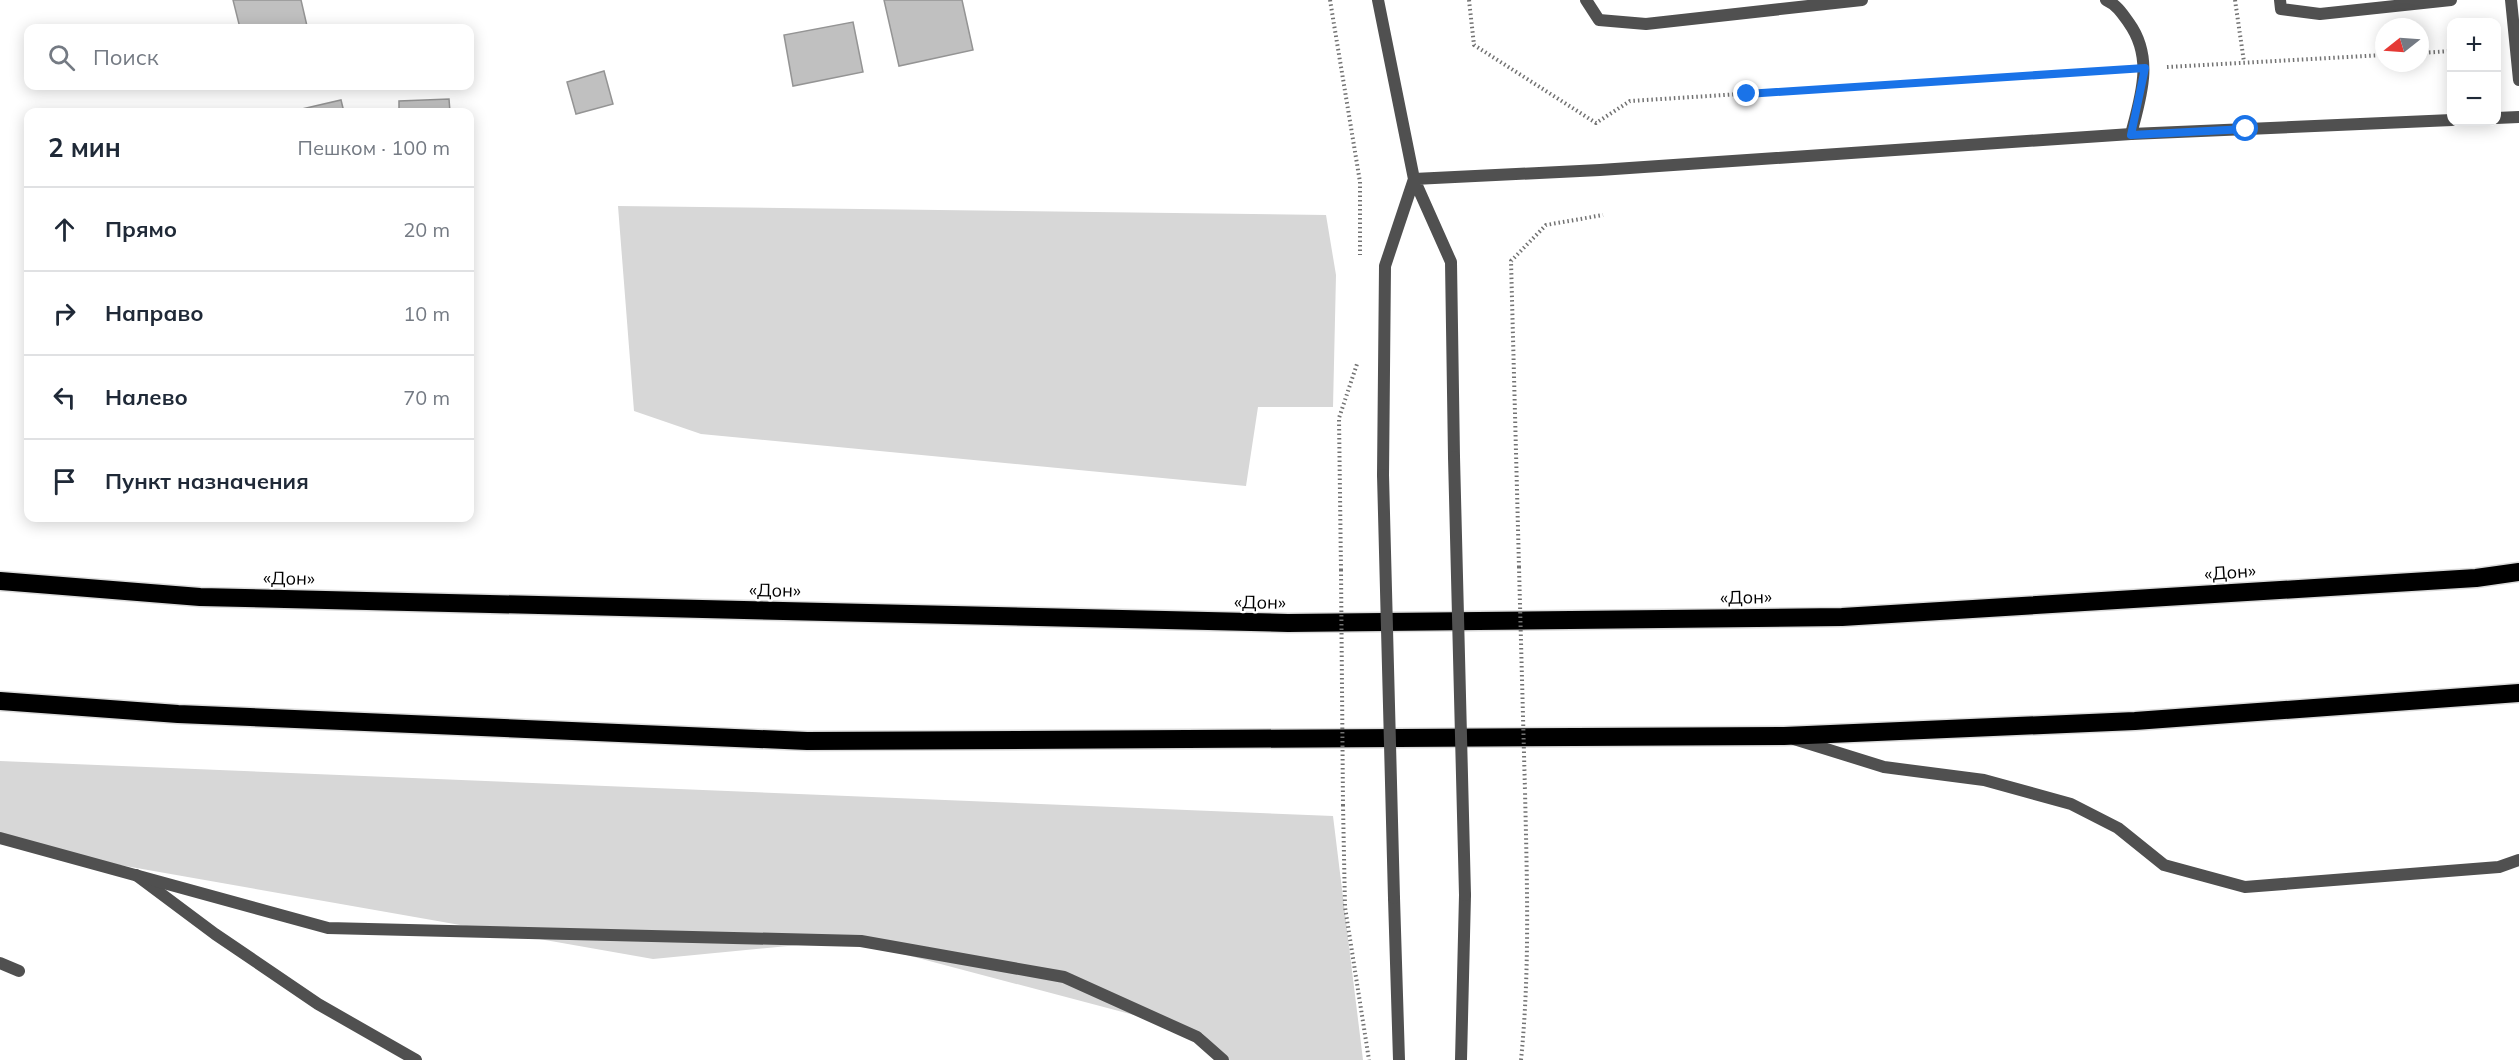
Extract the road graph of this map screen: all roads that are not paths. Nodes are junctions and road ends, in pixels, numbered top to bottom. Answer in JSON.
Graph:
{"nodes":[{"id":1,"x":1378,"y":0,"type":"edge"},
{"id":2,"x":1586,"y":0,"type":"edge"},
{"id":3,"x":1862,"y":0,"type":"edge"},
{"id":4,"x":2106,"y":0,"type":"edge"},
{"id":5,"x":2280,"y":0,"type":"edge"},
{"id":6,"x":2451,"y":0,"type":"edge"},
{"id":7,"x":2511,"y":0,"type":"edge"},
{"id":8,"x":2519,"y":80,"type":"edge"},
{"id":9,"x":2519,"y":117,"type":"edge"},
{"id":10,"x":2501,"y":118,"type":"edge"},
{"id":11,"x":2447,"y":120,"type":"edge"},
{"id":12,"x":2131,"y":135,"type":"junction"},
{"id":13,"x":1414,"y":179,"type":"junction"},
{"id":14,"x":2519,"y":572,"type":"edge"},
{"id":15,"x":0,"y":581,"type":"edge"},
{"id":16,"x":2519,"y":693,"type":"edge"},
{"id":17,"x":0,"y":701,"type":"edge"},
{"id":18,"x":1784,"y":736,"type":"junction"},
{"id":19,"x":0,"y":838,"type":"edge"},
{"id":20,"x":2519,"y":860,"type":"edge"},
{"id":21,"x":133,"y":873,"type":"junction"},
{"id":22,"x":0,"y":963,"type":"edge"},
{"id":23,"x":19,"y":971,"type":"dead end"},
{"id":24,"x":416,"y":1060,"type":"edge"},
{"id":25,"x":1224,"y":1060,"type":"edge"},
{"id":26,"x":1400,"y":1060,"type":"edge"},
{"id":27,"x":1461,"y":1060,"type":"edge"}],
"edges":[{"from":1,"to":13,"type":"street"},
{"from":2,"to":3,"type":"street"},
{"from":4,"to":12,"type":"street"},
{"from":5,"to":6,"type":"street"},
{"from":7,"to":8,"type":"street"},
{"from":9,"to":10,"type":"street"},
{"from":11,"to":12,"type":"street"},
{"from":12,"to":13,"type":"street"},
{"from":13,"to":26,"type":"street","bridge":true},
{"from":13,"to":27,"type":"street","bridge":true},
{"from":14,"to":15,"type":"highway","name":"«Дон»"},
{"from":16,"to":18,"type":"highway"},
{"from":17,"to":18,"type":"highway"},
{"from":18,"to":20,"type":"street"},
{"from":19,"to":21,"type":"street"},
{"from":21,"to":24,"type":"street"},
{"from":21,"to":25,"type":"street"},
{"from":22,"to":23,"type":"street"}]}
